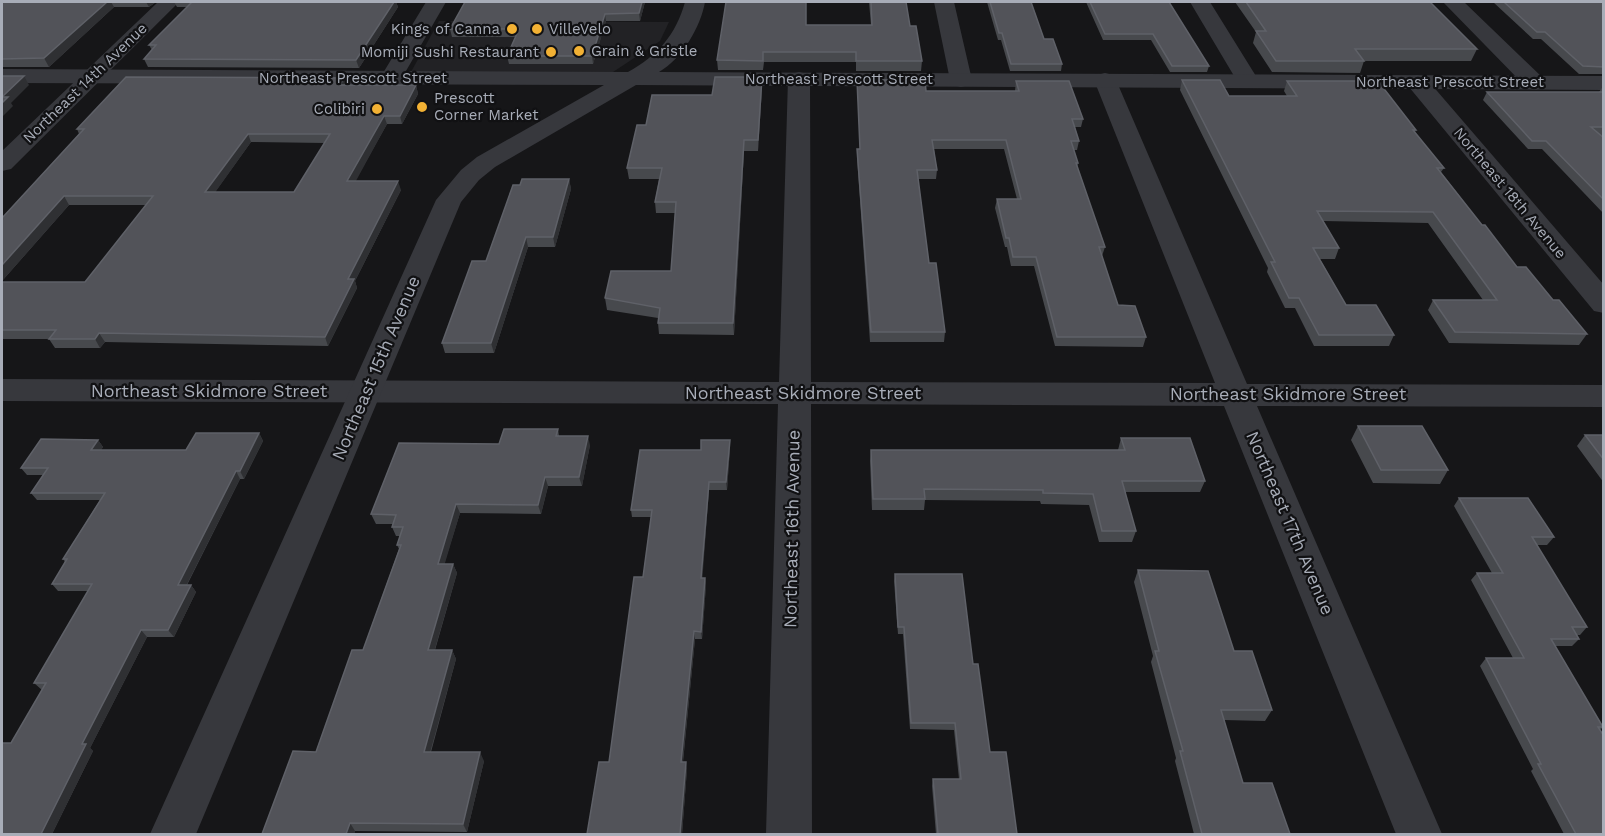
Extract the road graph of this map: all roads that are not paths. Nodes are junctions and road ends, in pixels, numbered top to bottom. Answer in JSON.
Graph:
{"nodes":[{"id":1,"x":169,"y":2,"type":"edge"},
{"id":2,"x":436,"y":2,"type":"edge"},
{"id":3,"x":695,"y":2,"type":"edge"},
{"id":4,"x":944,"y":2,"type":"edge"},
{"id":5,"x":1200,"y":2,"type":"edge"},
{"id":6,"x":1452,"y":2,"type":"edge"},
{"id":7,"x":2,"y":76,"type":"edge"},
{"id":8,"x":91,"y":76,"type":"junction"},
{"id":9,"x":391,"y":78,"type":"junction"},
{"id":10,"x":632,"y":79,"type":"junction"},
{"id":11,"x":799,"y":79,"type":"junction"},
{"id":12,"x":961,"y":80,"type":"junction"},
{"id":13,"x":1105,"y":80,"type":"junction"},
{"id":14,"x":1248,"y":81,"type":"junction"},
{"id":15,"x":1417,"y":82,"type":"junction"},
{"id":16,"x":1535,"y":83,"type":"junction"},
{"id":17,"x":1604,"y":83,"type":"edge"},
{"id":18,"x":2,"y":164,"type":"edge"},
{"id":19,"x":1604,"y":303,"type":"edge"},
{"id":20,"x":2,"y":390,"type":"edge"},
{"id":21,"x":366,"y":391,"type":"junction"},
{"id":22,"x":794,"y":393,"type":"junction"},
{"id":23,"x":1237,"y":394,"type":"junction"},
{"id":24,"x":1604,"y":396,"type":"edge"},
{"id":25,"x":173,"y":834,"type":"edge"},
{"id":26,"x":789,"y":834,"type":"edge"},
{"id":27,"x":1419,"y":834,"type":"edge"}],
"edges":[{"from":1,"to":8,"type":"street","name":"Northeast 14th Avenue"},
{"from":2,"to":9,"type":"street"},
{"from":3,"to":10,"type":"street","name":"Northeast 15th Avenue"},
{"from":4,"to":12,"type":"street"},
{"from":5,"to":14,"type":"street"},
{"from":6,"to":16,"type":"street"},
{"from":7,"to":8,"type":"street","name":"Northeast Prescott Street"},
{"from":8,"to":9,"type":"street","name":"Northeast Prescott Street"},
{"from":8,"to":18,"type":"street","name":"Northeast 14th Avenue"},
{"from":9,"to":10,"type":"street","name":"Northeast Prescott Street"},
{"from":10,"to":11,"type":"street","name":"Northeast Prescott Street"},
{"from":10,"to":21,"type":"street","name":"Northeast 15th Avenue"},
{"from":11,"to":12,"type":"street","name":"Northeast Prescott Street"},
{"from":11,"to":22,"type":"street","name":"Northeast 16th Avenue"},
{"from":12,"to":13,"type":"street","name":"Northeast Prescott Street"},
{"from":13,"to":14,"type":"street","name":"Northeast Prescott Street"},
{"from":13,"to":23,"type":"street","name":"Northeast 17th Avenue"},
{"from":14,"to":15,"type":"street","name":"Northeast Prescott Street"},
{"from":15,"to":16,"type":"street","name":"Northeast Prescott Street"},
{"from":15,"to":19,"type":"street","name":"Northeast 18th Avenue"},
{"from":16,"to":17,"type":"street","name":"Northeast Prescott Street"},
{"from":20,"to":21,"type":"street","name":"Northeast Skidmore Street"},
{"from":21,"to":22,"type":"street","name":"Northeast Skidmore Street"},
{"from":21,"to":25,"type":"street","name":"Northeast 15th Avenue"},
{"from":22,"to":23,"type":"street","name":"Northeast Skidmore Street"},
{"from":22,"to":26,"type":"street","name":"Northeast 16th Avenue"},
{"from":23,"to":24,"type":"street","name":"Northeast Skidmore Street"},
{"from":23,"to":27,"type":"street","name":"Northeast 17th Avenue"}]}
